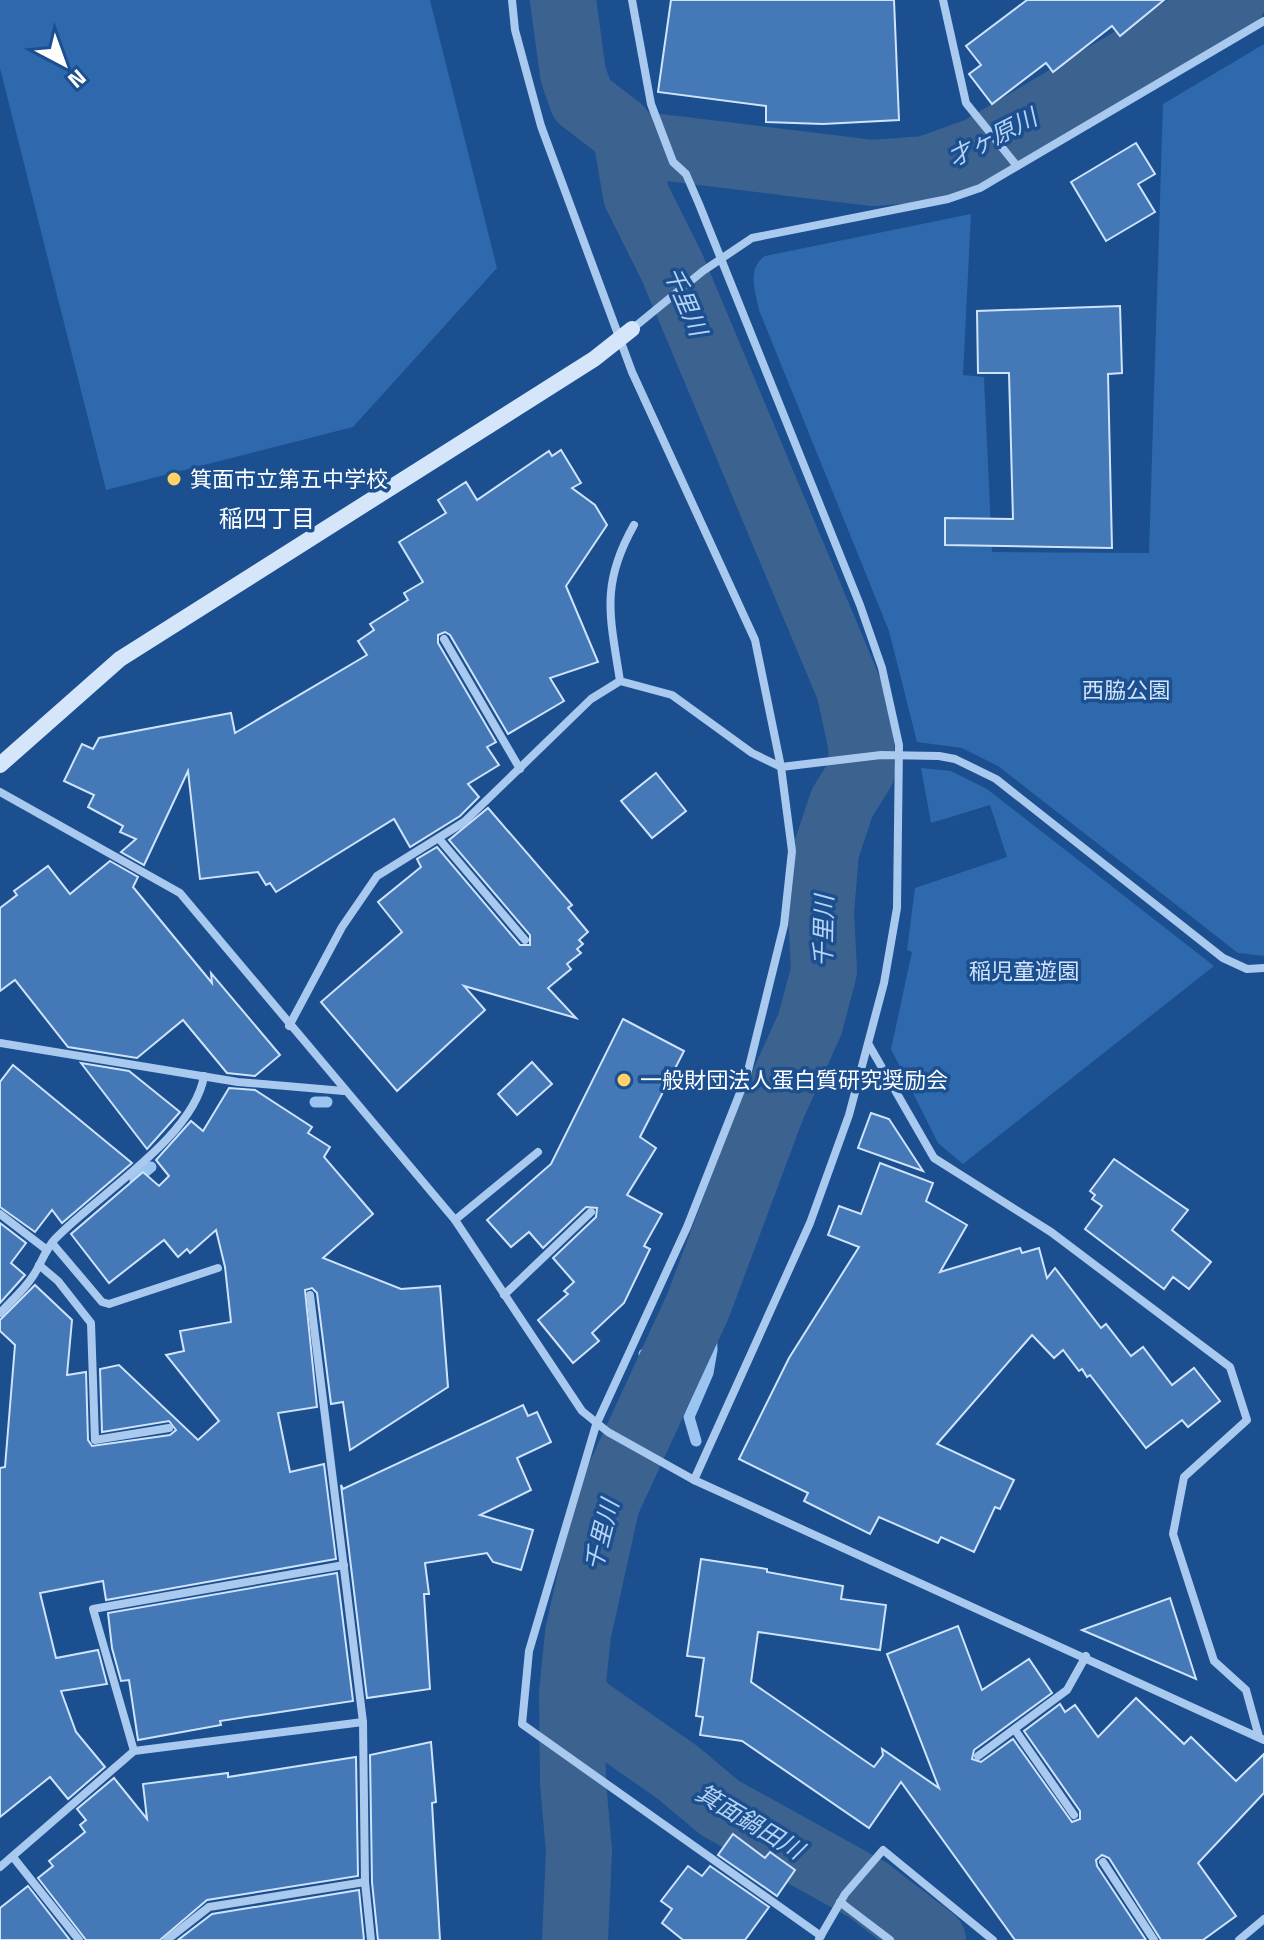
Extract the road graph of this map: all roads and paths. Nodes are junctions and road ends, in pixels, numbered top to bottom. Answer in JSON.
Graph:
{"nodes":[{"id":1,"x":512,"y":0,"type":"edge"},
{"id":2,"x":632,"y":0,"type":"edge"},
{"id":3,"x":943,"y":0,"type":"edge"},
{"id":4,"x":1264,"y":21,"type":"edge"},
{"id":5,"x":1017,"y":166,"type":"junction"},
{"id":6,"x":721,"y":258,"type":"junction"},
{"id":7,"x":626,"y":334,"type":"junction"},
{"id":8,"x":634,"y":525,"type":"dead end"},
{"id":9,"x":444,"y":639,"type":"dead end"},
{"id":10,"x":620,"y":681,"type":"junction"},
{"id":11,"x":899,"y":755,"type":"junction"},
{"id":12,"x":0,"y":765,"type":"edge"},
{"id":13,"x":781,"y":767,"type":"junction"},
{"id":14,"x":520,"y":769,"type":"junction"},
{"id":15,"x":0,"y":792,"type":"edge"},
{"id":16,"x":440,"y":840,"type":"junction"},
{"id":17,"x":525,"y":940,"type":"dead end"},
{"id":18,"x":1264,"y":968,"type":"edge"},
{"id":19,"x":289,"y":1026,"type":"junction"},
{"id":20,"x":0,"y":1043,"type":"edge"},
{"id":21,"x":869,"y":1045,"type":"junction"},
{"id":22,"x":204,"y":1076,"type":"junction"},
{"id":23,"x":344,"y":1091,"type":"junction"},
{"id":24,"x":538,"y":1152,"type":"dead end"},
{"id":25,"x":591,"y":1212,"type":"dead end"},
{"id":26,"x":0,"y":1214,"type":"edge"},
{"id":27,"x":455,"y":1220,"type":"junction"},
{"id":28,"x":49,"y":1247,"type":"junction"},
{"id":29,"x":39,"y":1265,"type":"junction"},
{"id":30,"x":218,"y":1268,"type":"dead end"},
{"id":31,"x":310,"y":1295,"type":"dead end"},
{"id":32,"x":504,"y":1295,"type":"junction"},
{"id":33,"x":0,"y":1313,"type":"edge"},
{"id":34,"x":596,"y":1425,"type":"junction"},
{"id":35,"x":169,"y":1428,"type":"dead end"},
{"id":36,"x":691,"y":1478,"type":"junction"},
{"id":37,"x":344,"y":1565,"type":"junction"},
{"id":38,"x":1086,"y":1656,"type":"junction"},
{"id":39,"x":363,"y":1722,"type":"junction"},
{"id":40,"x":1015,"y":1730,"type":"junction"},
{"id":41,"x":1262,"y":1738,"type":"edge"},
{"id":42,"x":134,"y":1751,"type":"junction"},
{"id":43,"x":978,"y":1756,"type":"dead end"},
{"id":44,"x":1074,"y":1815,"type":"dead end"},
{"id":45,"x":13,"y":1857,"type":"junction"},
{"id":46,"x":1103,"y":1862,"type":"dead end"},
{"id":47,"x":0,"y":1867,"type":"edge"},
{"id":48,"x":365,"y":1882,"type":"junction"},
{"id":49,"x":842,"y":1898,"type":"junction"},
{"id":50,"x":1264,"y":1919,"type":"edge"},
{"id":51,"x":820,"y":1938,"type":"edge"},
{"id":52,"x":79,"y":1940,"type":"edge"},
{"id":53,"x":167,"y":1940,"type":"edge"},
{"id":54,"x":371,"y":1940,"type":"edge"},
{"id":55,"x":890,"y":1940,"type":"edge"},
{"id":56,"x":993,"y":1940,"type":"edge"},
{"id":57,"x":1154,"y":1940,"type":"edge"},
{"id":58,"x":1239,"y":1940,"type":"edge"}],
"edges":[{"from":1,"to":7,"type":"street"},
{"from":2,"to":6,"type":"street"},
{"from":3,"to":5,"type":"street"},
{"from":4,"to":5,"type":"street"},
{"from":5,"to":6,"type":"street"},
{"from":6,"to":7,"type":"street"},
{"from":6,"to":11,"type":"street"},
{"from":7,"to":12,"type":"street"},
{"from":7,"to":13,"type":"street"},
{"from":8,"to":10,"type":"street"},
{"from":9,"to":14,"type":"street"},
{"from":10,"to":13,"type":"street"},
{"from":10,"to":14,"type":"street"},
{"from":11,"to":13,"type":"street"},
{"from":11,"to":18,"type":"street"},
{"from":11,"to":21,"type":"street"},
{"from":13,"to":34,"type":"street"},
{"from":14,"to":16,"type":"street"},
{"from":15,"to":19,"type":"street"},
{"from":16,"to":17,"type":"street"},
{"from":16,"to":19,"type":"street"},
{"from":19,"to":23,"type":"street"},
{"from":20,"to":22,"type":"street"},
{"from":21,"to":36,"type":"street"},
{"from":21,"to":41,"type":"street"},
{"from":22,"to":23,"type":"street"},
{"from":22,"to":28,"type":"street"},
{"from":23,"to":27,"type":"street"},
{"from":24,"to":27,"type":"street"},
{"from":25,"to":32,"type":"street"},
{"from":26,"to":28,"type":"street"},
{"from":27,"to":32,"type":"street"},
{"from":28,"to":29,"type":"street"},
{"from":28,"to":30,"type":"street"},
{"from":29,"to":33,"type":"street"},
{"from":29,"to":35,"type":"street"},
{"from":31,"to":37,"type":"street"},
{"from":32,"to":34,"type":"street"},
{"from":34,"to":36,"type":"street"},
{"from":34,"to":51,"type":"street"},
{"from":36,"to":38,"type":"street"},
{"from":37,"to":39,"type":"street"},
{"from":37,"to":42,"type":"street"},
{"from":38,"to":40,"type":"street"},
{"from":38,"to":41,"type":"street"},
{"from":39,"to":42,"type":"street"},
{"from":39,"to":48,"type":"street"},
{"from":40,"to":43,"type":"street"},
{"from":40,"to":44,"type":"street"},
{"from":42,"to":45,"type":"street"},
{"from":45,"to":47,"type":"street"},
{"from":45,"to":52,"type":"street"},
{"from":46,"to":57,"type":"street"},
{"from":48,"to":53,"type":"street"},
{"from":48,"to":54,"type":"street"},
{"from":49,"to":51,"type":"street"},
{"from":49,"to":55,"type":"street"},
{"from":49,"to":56,"type":"street"},
{"from":50,"to":58,"type":"street"}]}
